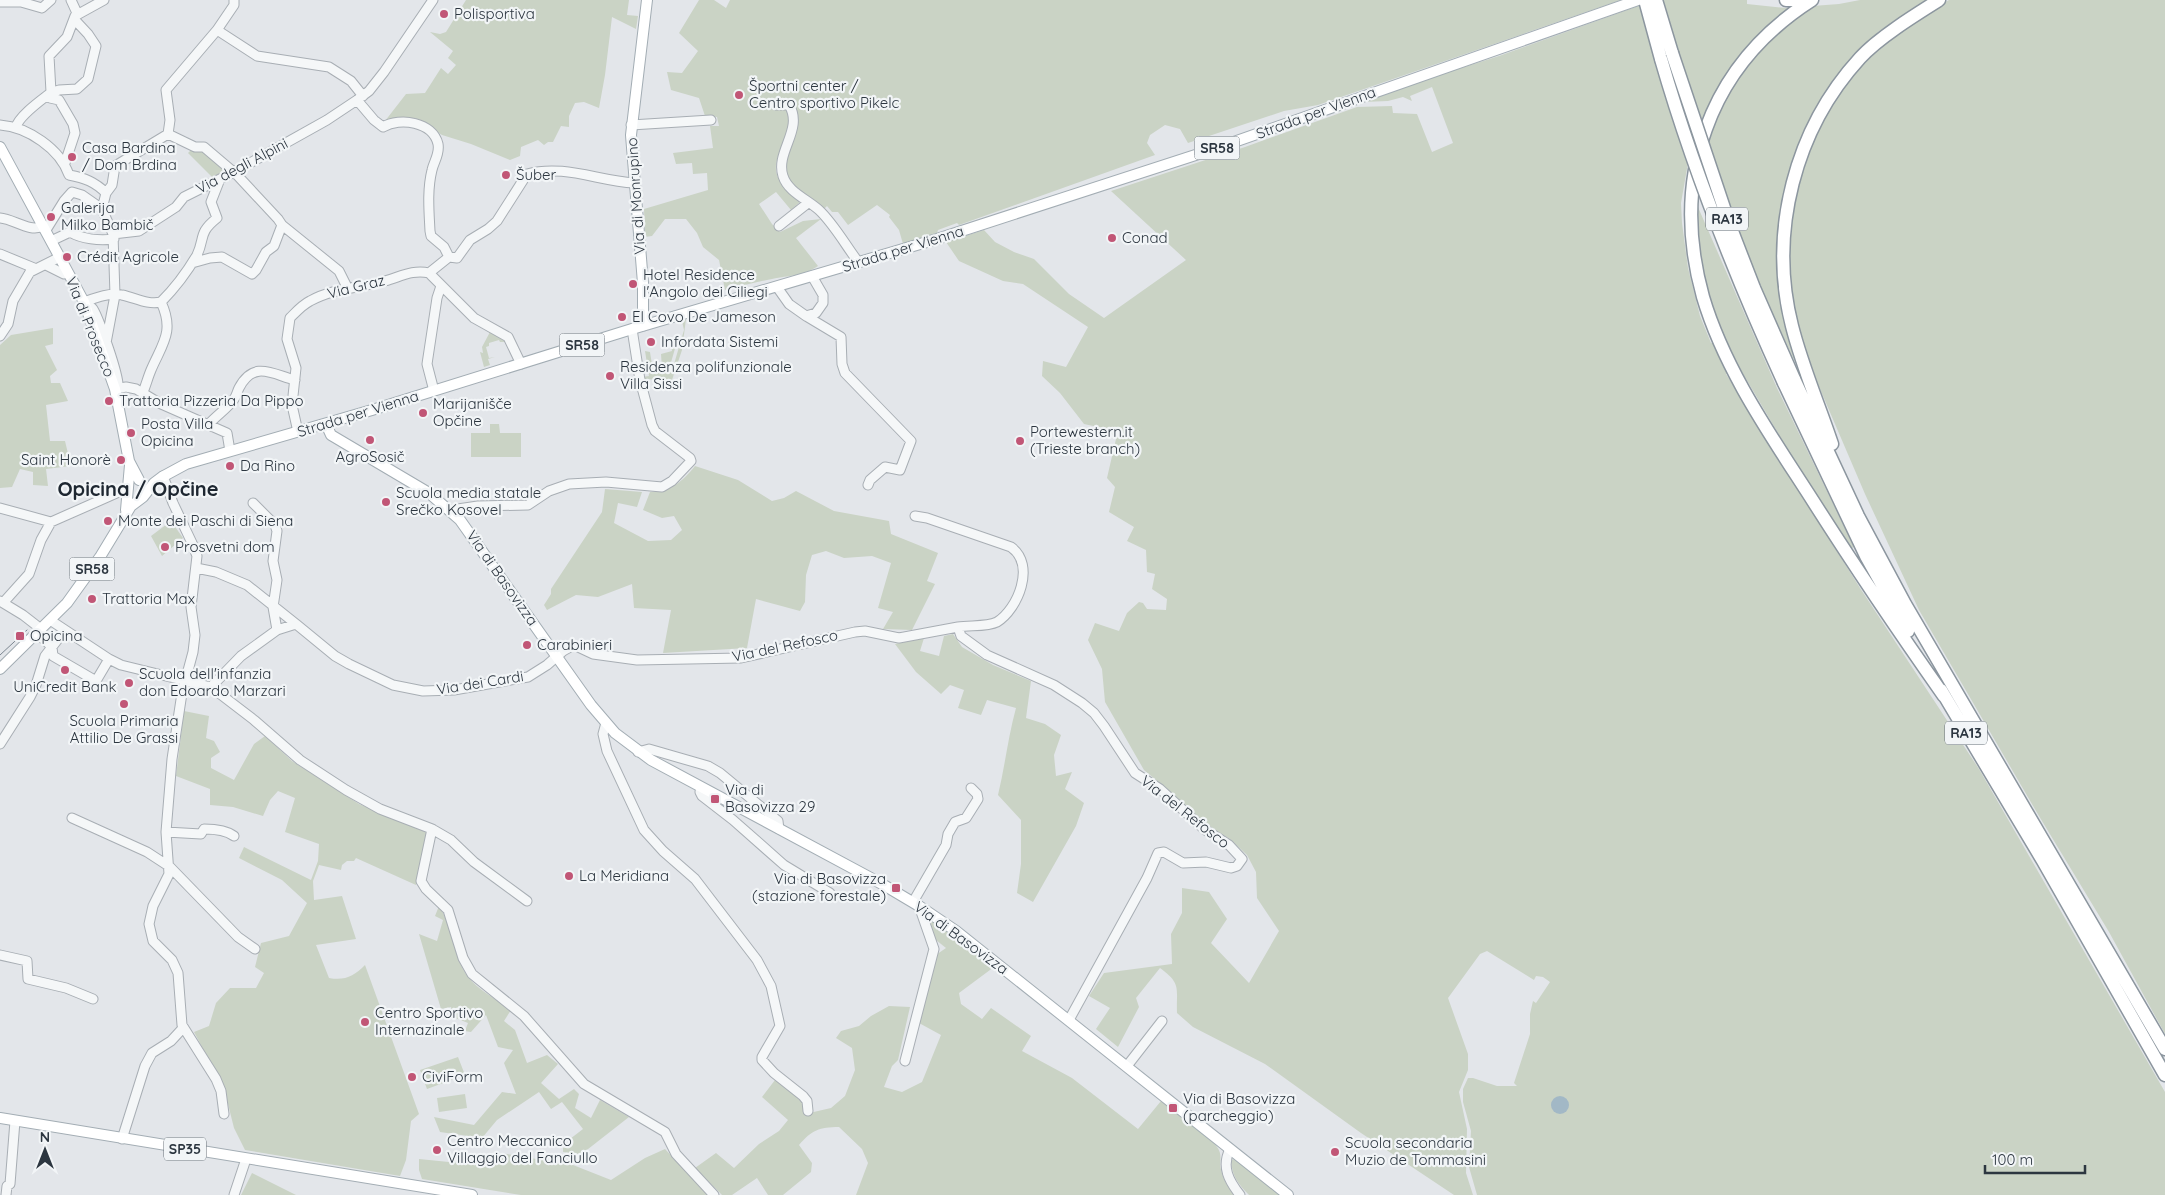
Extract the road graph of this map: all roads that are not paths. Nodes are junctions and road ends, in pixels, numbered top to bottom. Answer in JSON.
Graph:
{"nodes":[{"id":1,"x":51,"y":0,"type":"edge"},
{"id":2,"x":71,"y":0,"type":"edge"},
{"id":3,"x":104,"y":0,"type":"edge"},
{"id":4,"x":234,"y":0,"type":"edge"},
{"id":5,"x":433,"y":0,"type":"edge"},
{"id":6,"x":647,"y":0,"type":"edge"},
{"id":7,"x":1638,"y":0,"type":"edge"},
{"id":8,"x":1644,"y":0,"type":"edge"},
{"id":9,"x":1656,"y":0,"type":"edge"},
{"id":10,"x":1786,"y":0,"type":"edge"},
{"id":11,"x":1804,"y":0,"type":"edge"},
{"id":12,"x":1812,"y":0,"type":"edge"},
{"id":13,"x":1939,"y":0,"type":"edge"},
{"id":14,"x":0,"y":2,"type":"edge"},
{"id":15,"x":75,"y":16,"type":"junction"},
{"id":16,"x":217,"y":30,"type":"junction"},
{"id":17,"x":1667,"y":56,"type":"junction"},
{"id":18,"x":50,"y":93,"type":"junction"},
{"id":19,"x":360,"y":98,"type":"junction"},
{"id":20,"x":776,"y":105,"type":"dead end"},
{"id":21,"x":711,"y":120,"type":"dead end"},
{"id":22,"x":0,"y":125,"type":"edge"},
{"id":23,"x":631,"y":125,"type":"junction"},
{"id":24,"x":16,"y":127,"type":"junction"},
{"id":25,"x":168,"y":134,"type":"junction"},
{"id":26,"x":0,"y":148,"type":"edge"},
{"id":27,"x":4,"y":162,"type":"edge"},
{"id":28,"x":65,"y":163,"type":"junction"},
{"id":29,"x":234,"y":172,"type":"junction"},
{"id":30,"x":69,"y":175,"type":"junction"},
{"id":31,"x":220,"y":179,"type":"junction"},
{"id":32,"x":634,"y":183,"type":"junction"},
{"id":33,"x":199,"y":189,"type":"junction"},
{"id":34,"x":72,"y":192,"type":"junction"},
{"id":35,"x":106,"y":193,"type":"junction"},
{"id":36,"x":212,"y":202,"type":"junction"},
{"id":37,"x":808,"y":202,"type":"junction"},
{"id":38,"x":102,"y":209,"type":"junction"},
{"id":39,"x":0,"y":218,"type":"edge"},
{"id":40,"x":282,"y":225,"type":"junction"},
{"id":41,"x":779,"y":226,"type":"dead end"},
{"id":42,"x":44,"y":228,"type":"junction"},
{"id":43,"x":113,"y":236,"type":"junction"},
{"id":44,"x":52,"y":241,"type":"junction"},
{"id":45,"x":0,"y":254,"type":"edge"},
{"id":46,"x":60,"y":257,"type":"junction"},
{"id":47,"x":453,"y":257,"type":"junction"},
{"id":48,"x":192,"y":263,"type":"junction"},
{"id":49,"x":859,"y":263,"type":"junction"},
{"id":50,"x":46,"y":265,"type":"junction"},
{"id":51,"x":34,"y":268,"type":"junction"},
{"id":52,"x":68,"y":273,"type":"junction"},
{"id":53,"x":429,"y":273,"type":"junction"},
{"id":54,"x":812,"y":276,"type":"junction"},
{"id":55,"x":441,"y":286,"type":"junction"},
{"id":56,"x":347,"y":287,"type":"junction"},
{"id":57,"x":776,"y":287,"type":"junction"},
{"id":58,"x":115,"y":295,"type":"junction"},
{"id":59,"x":84,"y":302,"type":"junction"},
{"id":60,"x":161,"y":302,"type":"junction"},
{"id":61,"x":806,"y":316,"type":"junction"},
{"id":62,"x":643,"y":326,"type":"junction"},
{"id":63,"x":632,"y":329,"type":"junction"},
{"id":64,"x":0,"y":336,"type":"edge"},
{"id":65,"x":106,"y":343,"type":"junction"},
{"id":66,"x":521,"y":364,"type":"junction"},
{"id":67,"x":294,"y":380,"type":"junction"},
{"id":68,"x":1789,"y":381,"type":"junction"},
{"id":69,"x":116,"y":388,"type":"junction"},
{"id":70,"x":434,"y":391,"type":"junction"},
{"id":71,"x":143,"y":392,"type":"junction"},
{"id":72,"x":209,"y":424,"type":"junction"},
{"id":73,"x":326,"y":424,"type":"junction"},
{"id":74,"x":298,"y":432,"type":"junction"},
{"id":75,"x":230,"y":451,"type":"junction"},
{"id":76,"x":162,"y":476,"type":"junction"},
{"id":77,"x":1841,"y":479,"type":"junction"},
{"id":78,"x":868,"y":485,"type":"dead end"},
{"id":79,"x":133,"y":486,"type":"junction"},
{"id":80,"x":147,"y":491,"type":"junction"},
{"id":81,"x":139,"y":499,"type":"junction"},
{"id":82,"x":253,"y":503,"type":"dead end"},
{"id":83,"x":0,"y":508,"type":"edge"},
{"id":84,"x":451,"y":510,"type":"junction"},
{"id":85,"x":126,"y":511,"type":"junction"},
{"id":86,"x":915,"y":516,"type":"dead end"},
{"id":87,"x":52,"y":522,"type":"junction"},
{"id":88,"x":196,"y":568,"type":"junction"},
{"id":89,"x":2,"y":602,"type":"edge"},
{"id":90,"x":274,"y":607,"type":"junction"},
{"id":91,"x":50,"y":620,"type":"junction"},
{"id":92,"x":296,"y":624,"type":"junction"},
{"id":93,"x":958,"y":627,"type":"junction"},
{"id":94,"x":65,"y":630,"type":"junction"},
{"id":95,"x":277,"y":630,"type":"junction"},
{"id":96,"x":39,"y":631,"type":"junction"},
{"id":97,"x":52,"y":647,"type":"junction"},
{"id":98,"x":557,"y":657,"type":"junction"},
{"id":99,"x":109,"y":659,"type":"junction"},
{"id":100,"x":0,"y":669,"type":"edge"},
{"id":101,"x":185,"y":680,"type":"junction"},
{"id":102,"x":211,"y":687,"type":"junction"},
{"id":103,"x":1944,"y":696,"type":"junction"},
{"id":104,"x":606,"y":723,"type":"junction"},
{"id":105,"x":0,"y":744,"type":"edge"},
{"id":106,"x":638,"y":752,"type":"junction"},
{"id":107,"x":701,"y":787,"type":"junction"},
{"id":108,"x":971,"y":788,"type":"dead end"},
{"id":109,"x":72,"y":818,"type":"dead end"},
{"id":110,"x":432,"y":829,"type":"junction"},
{"id":111,"x":779,"y":829,"type":"junction"},
{"id":112,"x":166,"y":832,"type":"junction"},
{"id":113,"x":234,"y":836,"type":"dead end"},
{"id":114,"x":170,"y":867,"type":"junction"},
{"id":115,"x":830,"y":892,"type":"dead end"},
{"id":116,"x":527,"y":901,"type":"dead end"},
{"id":117,"x":916,"y":904,"type":"junction"},
{"id":118,"x":254,"y":949,"type":"dead end"},
{"id":119,"x":0,"y":955,"type":"edge"},
{"id":120,"x":93,"y":999,"type":"dead end"},
{"id":121,"x":1069,"y":1020,"type":"junction"},
{"id":122,"x":1162,"y":1021,"type":"dead end"},
{"id":123,"x":183,"y":1028,"type":"junction"},
{"id":124,"x":2165,"y":1049,"type":"edge"},
{"id":125,"x":905,"y":1061,"type":"dead end"},
{"id":126,"x":1127,"y":1066,"type":"junction"},
{"id":127,"x":2165,"y":1075,"type":"edge"},
{"id":128,"x":808,"y":1111,"type":"dead end"},
{"id":129,"x":224,"y":1114,"type":"dead end"},
{"id":130,"x":0,"y":1118,"type":"edge"},
{"id":131,"x":15,"y":1121,"type":"junction"},
{"id":132,"x":122,"y":1139,"type":"junction"},
{"id":133,"x":1230,"y":1149,"type":"junction"},
{"id":134,"x":246,"y":1158,"type":"junction"},
{"id":135,"x":6,"y":1195,"type":"edge"},
{"id":136,"x":234,"y":1195,"type":"edge"},
{"id":137,"x":472,"y":1195,"type":"edge"},
{"id":138,"x":714,"y":1195,"type":"edge"},
{"id":139,"x":1240,"y":1195,"type":"edge"},
{"id":140,"x":1288,"y":1195,"type":"edge"}],
"edges":[{"from":1,"to":14,"type":"street"},
{"from":2,"to":15,"type":"street"},
{"from":3,"to":15,"type":"street"},
{"from":4,"to":16,"type":"street"},
{"from":5,"to":19,"type":"street","name":"Via degli Alpini"},
{"from":6,"to":23,"type":"main road","name":"Via di Monrupino"},
{"from":7,"to":49,"type":"main road","name":"Strada per Vienna","number":"SR58"},
{"from":8,"to":17,"type":"highway","number":"RA13"},
{"from":9,"to":17,"type":"highway","number":"RA13"},
{"from":10,"to":11,"type":"highway"},
{"from":12,"to":103,"type":"highway"},
{"from":13,"to":77,"type":"highway"},
{"from":15,"to":18,"type":"street"},
{"from":15,"to":18,"type":"street"},
{"from":16,"to":19,"type":"street"},
{"from":16,"to":25,"type":"street"},
{"from":17,"to":68,"type":"highway","number":"RA13","bridge":true},
{"from":18,"to":24,"type":"street"},
{"from":18,"to":28,"type":"street"},
{"from":19,"to":29,"type":"street","name":"Via degli Alpini"},
{"from":19,"to":47,"type":"street"},
{"from":20,"to":37,"type":"street"},
{"from":21,"to":23,"type":"street","name":"Via di Monrupino"},
{"from":22,"to":24,"type":"street"},
{"from":23,"to":32,"type":"main road","name":"Via di Monrupino"},
{"from":24,"to":28,"type":"street"},
{"from":25,"to":29,"type":"street"},
{"from":25,"to":35,"type":"street"},
{"from":26,"to":27,"type":"main road","name":"Via di Prosecco"},
{"from":27,"to":42,"type":"main road","name":"Via di Prosecco"},
{"from":28,"to":30,"type":"street"},
{"from":29,"to":31,"type":"street","name":"Via degli Alpini"},
{"from":29,"to":40,"type":"street"},
{"from":30,"to":34,"type":"street"},
{"from":30,"to":35,"type":"street"},
{"from":31,"to":33,"type":"street","name":"Via degli Alpini"},
{"from":31,"to":36,"type":"street"},
{"from":32,"to":47,"type":"street"},
{"from":32,"to":62,"type":"main road","name":"Via di Monrupino"},
{"from":33,"to":36,"type":"street"},
{"from":33,"to":43,"type":"street","name":"Via degli Alpini"},
{"from":34,"to":38,"type":"street"},
{"from":34,"to":42,"type":"street"},
{"from":35,"to":38,"type":"street"},
{"from":36,"to":48,"type":"street"},
{"from":37,"to":41,"type":"street"},
{"from":37,"to":49,"type":"street"},
{"from":38,"to":43,"type":"street"},
{"from":39,"to":42,"type":"street"},
{"from":40,"to":48,"type":"street"},
{"from":40,"to":56,"type":"street"},
{"from":42,"to":44,"type":"main road","name":"Via di Prosecco"},
{"from":43,"to":44,"type":"street","name":"Via degli Alpini"},
{"from":43,"to":58,"type":"street"},
{"from":44,"to":46,"type":"main road","name":"Via di Prosecco"},
{"from":45,"to":51,"type":"street"},
{"from":46,"to":50,"type":"street"},
{"from":46,"to":52,"type":"main road","name":"Via di Prosecco"},
{"from":47,"to":53,"type":"street"},
{"from":48,"to":60,"type":"street"},
{"from":49,"to":54,"type":"main road","name":"Strada per Vienna","number":"SR58"},
{"from":50,"to":51,"type":"street"},
{"from":50,"to":52,"type":"street"},
{"from":51,"to":64,"type":"street"},
{"from":52,"to":59,"type":"main road","name":"Via di Prosecco"},
{"from":53,"to":55,"type":"street"},
{"from":53,"to":56,"type":"street","name":"Via Graz"},
{"from":54,"to":57,"type":"main road","name":"Strada per Vienna","number":"SR58"},
{"from":54,"to":61,"type":"street"},
{"from":55,"to":66,"type":"street"},
{"from":55,"to":70,"type":"street"},
{"from":56,"to":67,"type":"street","name":"Via Graz"},
{"from":57,"to":61,"type":"street"},
{"from":57,"to":62,"type":"main road","name":"Strada per Vienna","number":"SR58"},
{"from":58,"to":59,"type":"street"},
{"from":58,"to":60,"type":"street"},
{"from":58,"to":65,"type":"street"},
{"from":59,"to":65,"type":"street"},
{"from":59,"to":69,"type":"main road","name":"Via di Prosecco"},
{"from":60,"to":71,"type":"street"},
{"from":61,"to":78,"type":"street"},
{"from":62,"to":63,"type":"main road","name":"Strada per Vienna","number":"SR58"},
{"from":63,"to":66,"type":"main road","name":"Strada per Vienna","number":"SR58"},
{"from":63,"to":84,"type":"street"},
{"from":65,"to":69,"type":"street"},
{"from":66,"to":70,"type":"main road","name":"Strada per Vienna","number":"SR58"},
{"from":67,"to":72,"type":"street"},
{"from":67,"to":74,"type":"street","name":"Via Graz"},
{"from":68,"to":77,"type":"highway","number":"RA13"},
{"from":68,"to":103,"type":"highway","number":"RA13"},
{"from":69,"to":71,"type":"street"},
{"from":69,"to":79,"type":"main road","name":"Via di Prosecco"},
{"from":70,"to":73,"type":"main road","name":"Strada per Vienna","number":"SR58"},
{"from":71,"to":72,"type":"street"},
{"from":72,"to":75,"type":"street"},
{"from":73,"to":74,"type":"main road","name":"Strada per Vienna","number":"SR58"},
{"from":73,"to":84,"type":"main road","name":"Via di Basovizza"},
{"from":74,"to":75,"type":"main road","name":"Strada per Vienna","number":"SR58"},
{"from":75,"to":76,"type":"main road","name":"Strada per Vienna","number":"SR58"},
{"from":76,"to":79,"type":"main road","name":"Strada per Vienna","number":"SR58"},
{"from":76,"to":80,"type":"main road","name":"Strada per Vienna","number":"SR58"},
{"from":76,"to":88,"type":"street"},
{"from":77,"to":124,"type":"highway","number":"RA13"},
{"from":79,"to":80,"type":"main road","name":"Via di Prosecco"},
{"from":79,"to":81,"type":"main road"},
{"from":79,"to":85,"type":"main road","number":"SR58"},
{"from":79,"to":87,"type":"street"},
{"from":80,"to":81,"type":"main road","number":"SR58"},
{"from":81,"to":85,"type":"main road","number":"SR58"},
{"from":82,"to":90,"type":"street"},
{"from":83,"to":87,"type":"street"},
{"from":84,"to":98,"type":"main road","name":"Via di Basovizza"},
{"from":85,"to":91,"type":"main road","number":"SR58"},
{"from":86,"to":93,"type":"street","name":"Via del Refosco"},
{"from":87,"to":89,"type":"street"},
{"from":88,"to":90,"type":"street","name":"Via dei Cardi"},
{"from":88,"to":101,"type":"street"},
{"from":89,"to":96,"type":"street"},
{"from":90,"to":92,"type":"street","name":"Via dei Cardi"},
{"from":90,"to":95,"type":"street"},
{"from":91,"to":94,"type":"street"},
{"from":91,"to":96,"type":"main road","number":"SR58"},
{"from":92,"to":95,"type":"street"},
{"from":92,"to":98,"type":"street","name":"Via dei Cardi"},
{"from":93,"to":98,"type":"street","name":"Via del Refosco"},
{"from":93,"to":121,"type":"street","name":"Via del Refosco"},
{"from":94,"to":97,"type":"street"},
{"from":94,"to":99,"type":"street"},
{"from":95,"to":102,"type":"street"},
{"from":96,"to":97,"type":"street"},
{"from":96,"to":100,"type":"main road","number":"SR58"},
{"from":97,"to":99,"type":"street"},
{"from":97,"to":105,"type":"street"},
{"from":98,"to":104,"type":"main road","name":"Via di Basovizza"},
{"from":99,"to":101,"type":"street"},
{"from":101,"to":102,"type":"street"},
{"from":101,"to":112,"type":"street"},
{"from":102,"to":110,"type":"street"},
{"from":103,"to":127,"type":"highway","number":"RA13"},
{"from":104,"to":106,"type":"main road","name":"Via di Basovizza"},
{"from":104,"to":128,"type":"street"},
{"from":106,"to":107,"type":"main road","name":"Via di Basovizza"},
{"from":106,"to":111,"type":"street"},
{"from":107,"to":111,"type":"main road","name":"Via di Basovizza"},
{"from":107,"to":115,"type":"street"},
{"from":108,"to":117,"type":"street"},
{"from":109,"to":114,"type":"street"},
{"from":110,"to":116,"type":"street"},
{"from":110,"to":138,"type":"street"},
{"from":111,"to":117,"type":"main road","name":"Via di Basovizza"},
{"from":112,"to":113,"type":"street"},
{"from":112,"to":114,"type":"street"},
{"from":114,"to":118,"type":"street"},
{"from":114,"to":123,"type":"street"},
{"from":117,"to":121,"type":"main road","name":"Via di Basovizza"},
{"from":117,"to":125,"type":"street"},
{"from":119,"to":120,"type":"street"},
{"from":121,"to":126,"type":"main road","name":"Via di Basovizza"},
{"from":122,"to":126,"type":"street"},
{"from":123,"to":129,"type":"street"},
{"from":123,"to":132,"type":"street"},
{"from":126,"to":133,"type":"main road","name":"Via di Basovizza"},
{"from":130,"to":131,"type":"main road","number":"SP35"},
{"from":131,"to":132,"type":"main road","number":"SP35"},
{"from":131,"to":135,"type":"street"},
{"from":132,"to":134,"type":"main road","number":"SP35"},
{"from":133,"to":139,"type":"street"},
{"from":133,"to":140,"type":"main road","name":"Via di Basovizza"},
{"from":134,"to":136,"type":"street"},
{"from":134,"to":137,"type":"main road","number":"SP35"}]}
